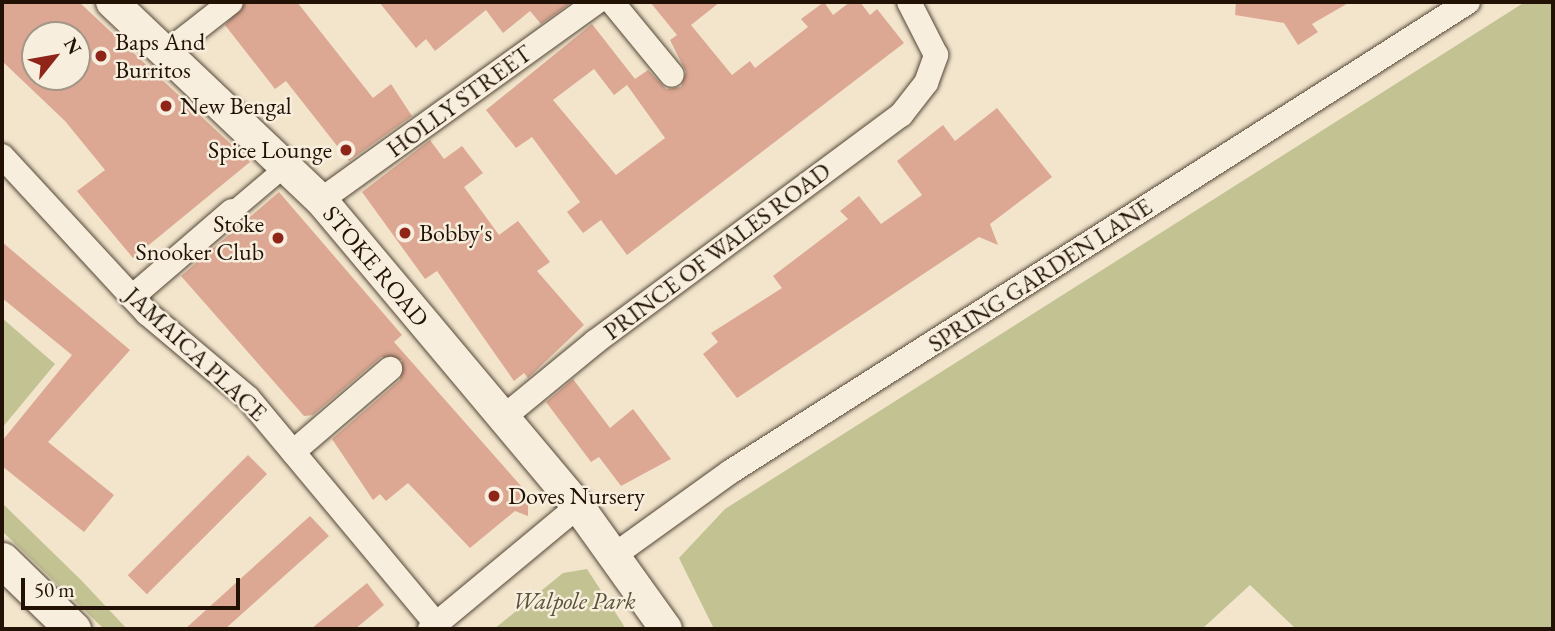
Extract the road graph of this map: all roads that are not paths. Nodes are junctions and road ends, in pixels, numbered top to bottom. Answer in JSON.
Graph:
{"nodes":[{"id":1,"x":112,"y":2,"type":"edge"},
{"id":2,"x":231,"y":2,"type":"edge"},
{"id":3,"x":597,"y":2,"type":"edge"},
{"id":4,"x":612,"y":2,"type":"edge"},
{"id":5,"x":909,"y":2,"type":"edge"},
{"id":6,"x":1468,"y":2,"type":"edge"},
{"id":7,"x":167,"y":52,"type":"junction"},
{"id":8,"x":672,"y":75,"type":"dead end"},
{"id":9,"x":2,"y":156,"type":"edge"},
{"id":10,"x":284,"y":167,"type":"junction"},
{"id":11,"x":321,"y":200,"type":"junction"},
{"id":12,"x":232,"y":211,"type":"joint"},
{"id":13,"x":132,"y":297,"type":"junction"},
{"id":14,"x":390,"y":369,"type":"dead end"},
{"id":15,"x":505,"y":416,"type":"junction"},
{"id":16,"x":293,"y":452,"type":"junction"},
{"id":17,"x":578,"y":506,"type":"junction"},
{"id":18,"x":616,"y":554,"type":"junction"},
{"id":19,"x":2,"y":560,"type":"edge"},
{"id":20,"x":433,"y":627,"type":"edge"},
{"id":21,"x":74,"y":629,"type":"edge"},
{"id":22,"x":666,"y":629,"type":"edge"}],
"edges":[{"from":1,"to":7,"type":"street","name":"STOKE ROAD"},
{"from":2,"to":7,"type":"street"},
{"from":3,"to":11,"type":"street","name":"HOLLY STREET"},
{"from":4,"to":8,"type":"street"},
{"from":5,"to":15,"type":"street","name":"PRINCE OF WALES ROAD"},
{"from":6,"to":18,"type":"street","name":"SPRING GARDEN LANE"},
{"from":7,"to":10,"type":"street","name":"STOKE ROAD"},
{"from":9,"to":13,"type":"street","name":"JAMAICA PLACE"},
{"from":10,"to":11,"type":"street","name":"STOKE ROAD"},
{"from":10,"to":12,"type":"street"},
{"from":11,"to":15,"type":"street","name":"STOKE ROAD"},
{"from":12,"to":13,"type":"street"},
{"from":13,"to":16,"type":"street","name":"JAMAICA PLACE"},
{"from":14,"to":16,"type":"street"},
{"from":15,"to":17,"type":"street","name":"STOKE ROAD"},
{"from":16,"to":20,"type":"street","name":"JAMAICA PLACE"},
{"from":17,"to":18,"type":"street","name":"STOKE ROAD"},
{"from":17,"to":20,"type":"street"},
{"from":18,"to":22,"type":"street","name":"STOKE ROAD"},
{"from":19,"to":21,"type":"main road"}]}
